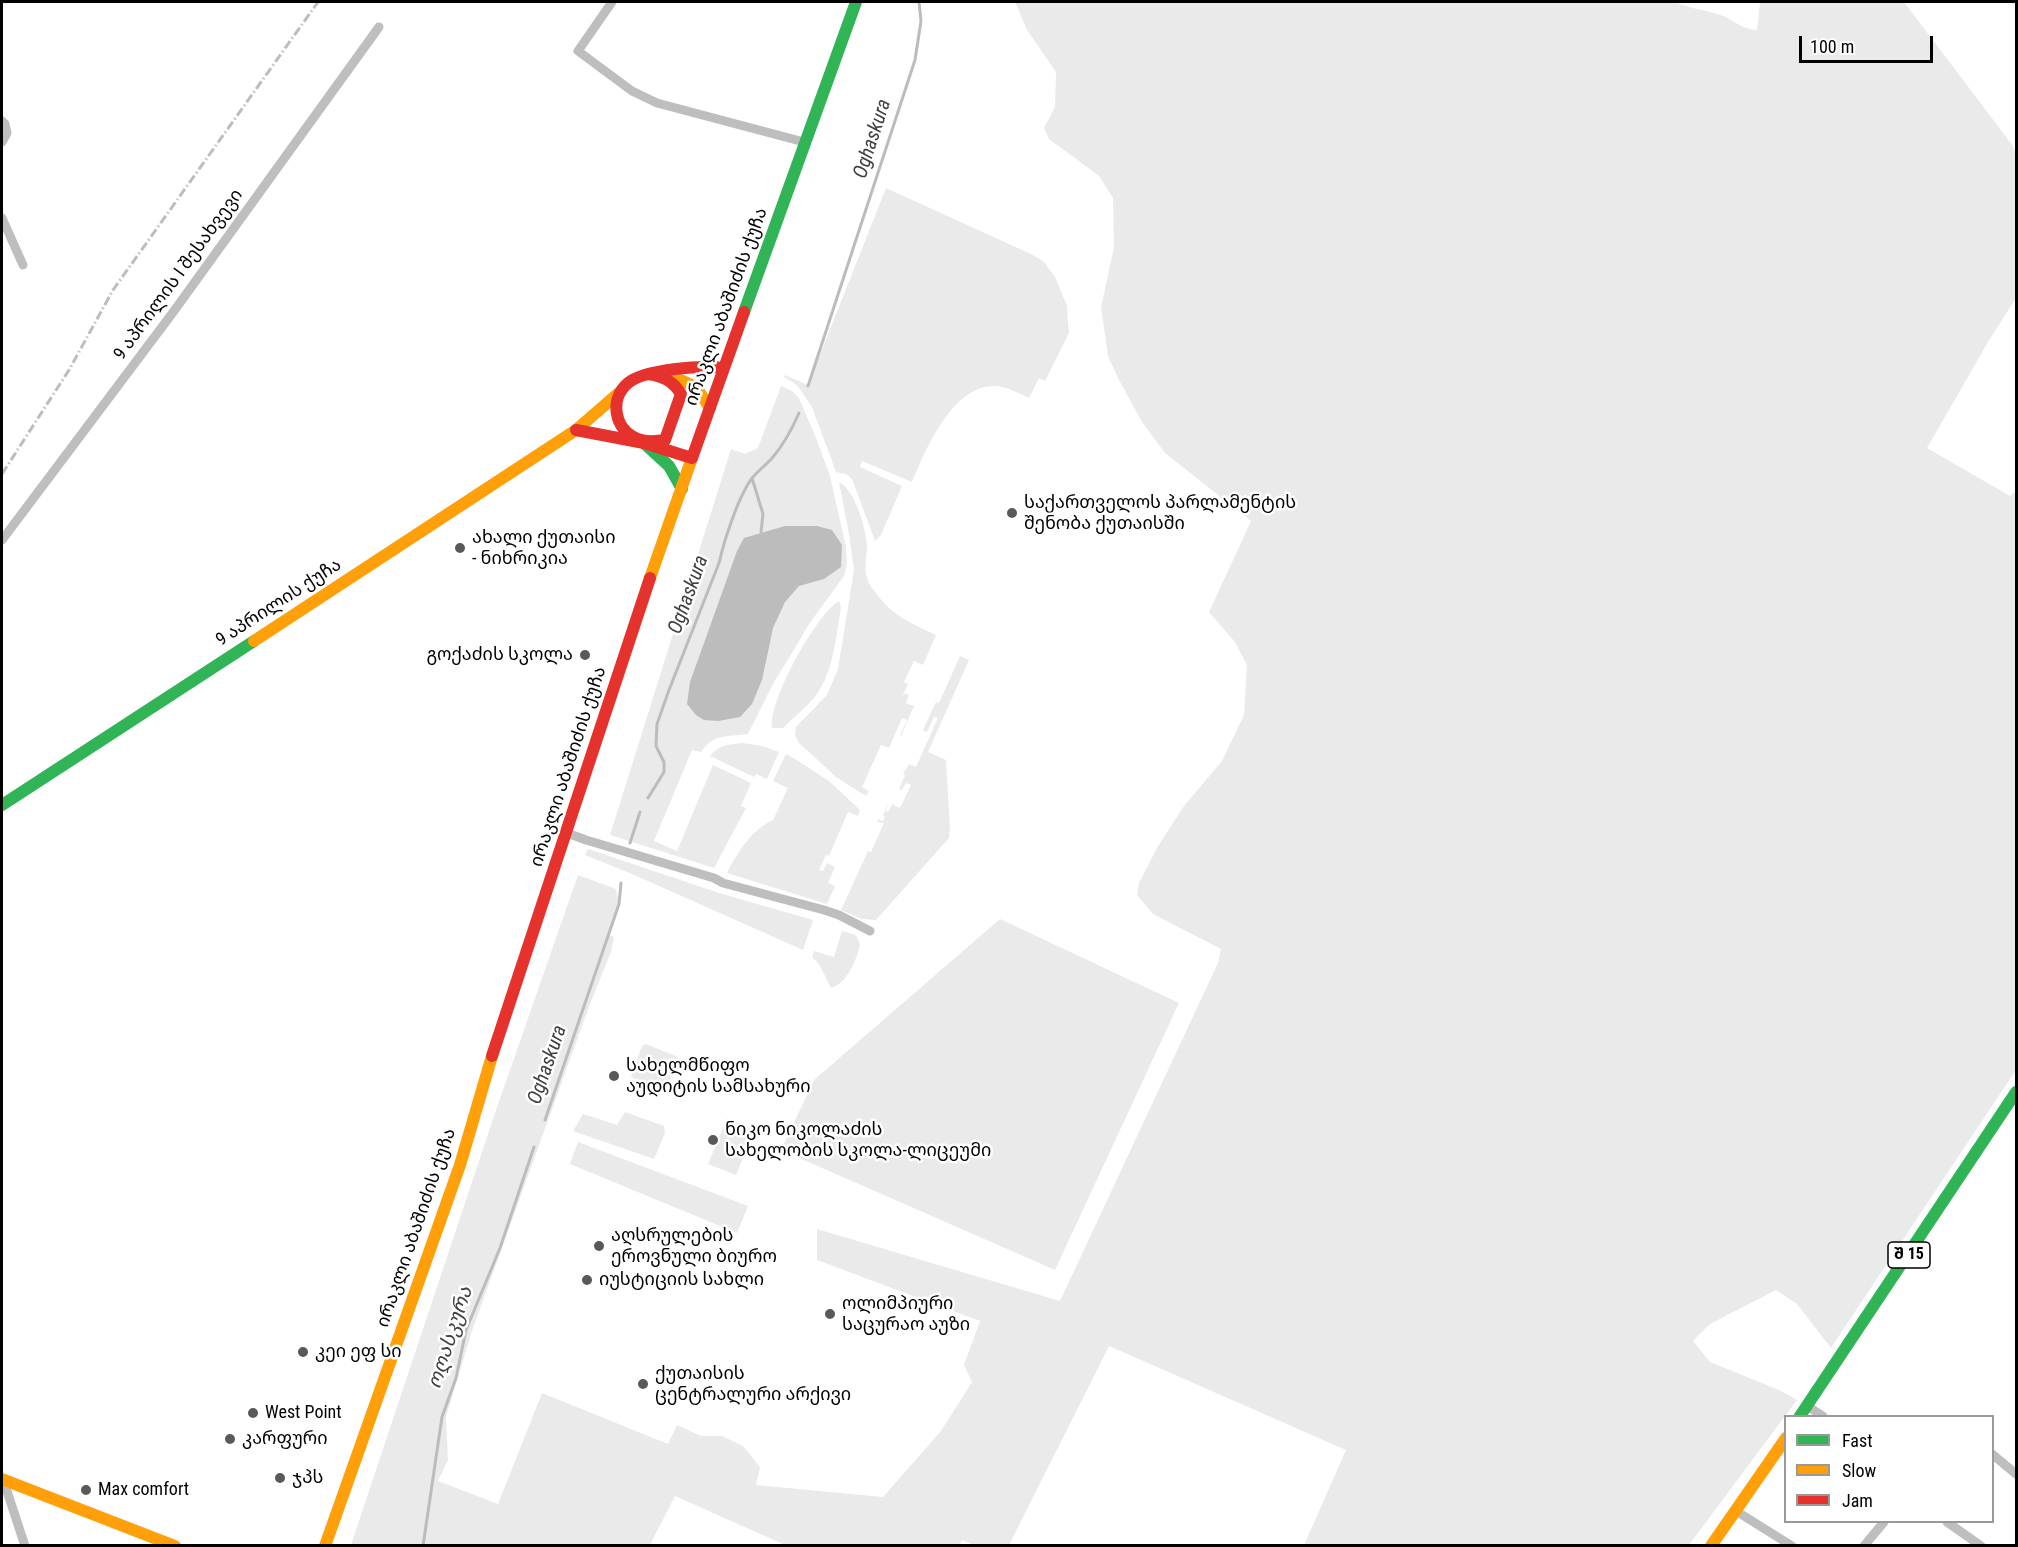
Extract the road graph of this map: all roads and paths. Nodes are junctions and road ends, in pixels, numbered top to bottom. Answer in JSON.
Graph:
{"nodes":[{"id":1,"x":612,"y":2,"type":"edge"},
{"id":2,"x":856,"y":2,"type":"edge"},
{"id":3,"x":379,"y":27,"type":"dead end"},
{"id":4,"x":2,"y":121,"type":"edge"},
{"id":5,"x":2,"y":142,"type":"edge"},
{"id":6,"x":804,"y":142,"type":"junction"},
{"id":7,"x":2,"y":218,"type":"edge"},
{"id":8,"x":23,"y":265,"type":"dead end"},
{"id":9,"x":723,"y":368,"type":"junction"},
{"id":10,"x":664,"y":372,"type":"junction"},
{"id":11,"x":648,"y":374,"type":"junction"},
{"id":12,"x":621,"y":391,"type":"junction"},
{"id":13,"x":710,"y":408,"type":"junction"},
{"id":14,"x":576,"y":430,"type":"junction"},
{"id":15,"x":644,"y":443,"type":"junction"},
{"id":16,"x":692,"y":458,"type":"junction"},
{"id":17,"x":682,"y":489,"type":"junction"},
{"id":18,"x":2,"y":540,"type":"edge"},
{"id":19,"x":2,"y":804,"type":"edge"},
{"id":20,"x":567,"y":833,"type":"junction"},
{"id":21,"x":870,"y":931,"type":"dead end"},
{"id":22,"x":2016,"y":1092,"type":"edge"},
{"id":23,"x":1804,"y":1411,"type":"edge"},
{"id":24,"x":1819,"y":1415,"type":"edge"},
{"id":25,"x":1784,"y":1439,"type":"edge"},
{"id":26,"x":1994,"y":1456,"type":"edge"},
{"id":27,"x":2016,"y":1474,"type":"edge"},
{"id":28,"x":2,"y":1479,"type":"edge"},
{"id":29,"x":1736,"y":1511,"type":"junction"},
{"id":30,"x":1882,"y":1523,"type":"edge"},
{"id":31,"x":1950,"y":1523,"type":"edge"},
{"id":32,"x":25,"y":1545,"type":"edge"},
{"id":33,"x":175,"y":1545,"type":"edge"},
{"id":34,"x":325,"y":1545,"type":"edge"},
{"id":35,"x":1711,"y":1545,"type":"edge"},
{"id":36,"x":1792,"y":1545,"type":"edge"},
{"id":37,"x":1864,"y":1545,"type":"edge"},
{"id":38,"x":1981,"y":1545,"type":"edge"}],
"edges":[{"from":1,"to":6,"type":"street"},
{"from":2,"to":6,"type":"main road","name":"ირაკლი აბაშიძის ქუჩა"},
{"from":3,"to":18,"type":"street","name":"9 აპრილის I შესახვევი"},
{"from":4,"to":5,"type":"street"},
{"from":6,"to":9,"type":"main road","name":"ირაკლი აბაშიძის ქუჩა"},
{"from":7,"to":8,"type":"street"},
{"from":9,"to":10,"type":"main road"},
{"from":9,"to":13,"type":"main road","name":"ირაკლი აბაშიძის ქუჩა"},
{"from":10,"to":11,"type":"main road"},
{"from":10,"to":13,"type":"main road"},
{"from":11,"to":12,"type":"main road"},
{"from":11,"to":15,"type":"main road"},
{"from":12,"to":14,"type":"main road","name":"9 აპრილის ქუჩა"},
{"from":12,"to":15,"type":"main road"},
{"from":13,"to":16,"type":"main road","name":"ირაკლი აბაშიძის ქუჩა"},
{"from":14,"to":15,"type":"main road"},
{"from":14,"to":19,"type":"main road","name":"9 აპრილის ქუჩა"},
{"from":15,"to":16,"type":"main road"},
{"from":15,"to":17,"type":"main road"},
{"from":16,"to":17,"type":"main road","name":"ირაკლი აბაშიძის ქუჩა"},
{"from":17,"to":20,"type":"main road","name":"ირაკლი აბაშიძის ქუჩა"},
{"from":20,"to":21,"type":"street"},
{"from":20,"to":34,"type":"main road","name":"ირაკლი აბაშიძის ქუჩა"},
{"from":22,"to":23,"type":"main road","number":"შ 15"},
{"from":23,"to":24,"type":"street"},
{"from":25,"to":29,"type":"main road"},
{"from":26,"to":27,"type":"street"},
{"from":28,"to":32,"type":"street"},
{"from":28,"to":33,"type":"main road"},
{"from":29,"to":35,"type":"main road"},
{"from":29,"to":36,"type":"street"},
{"from":30,"to":37,"type":"street"},
{"from":31,"to":38,"type":"street"}]}
